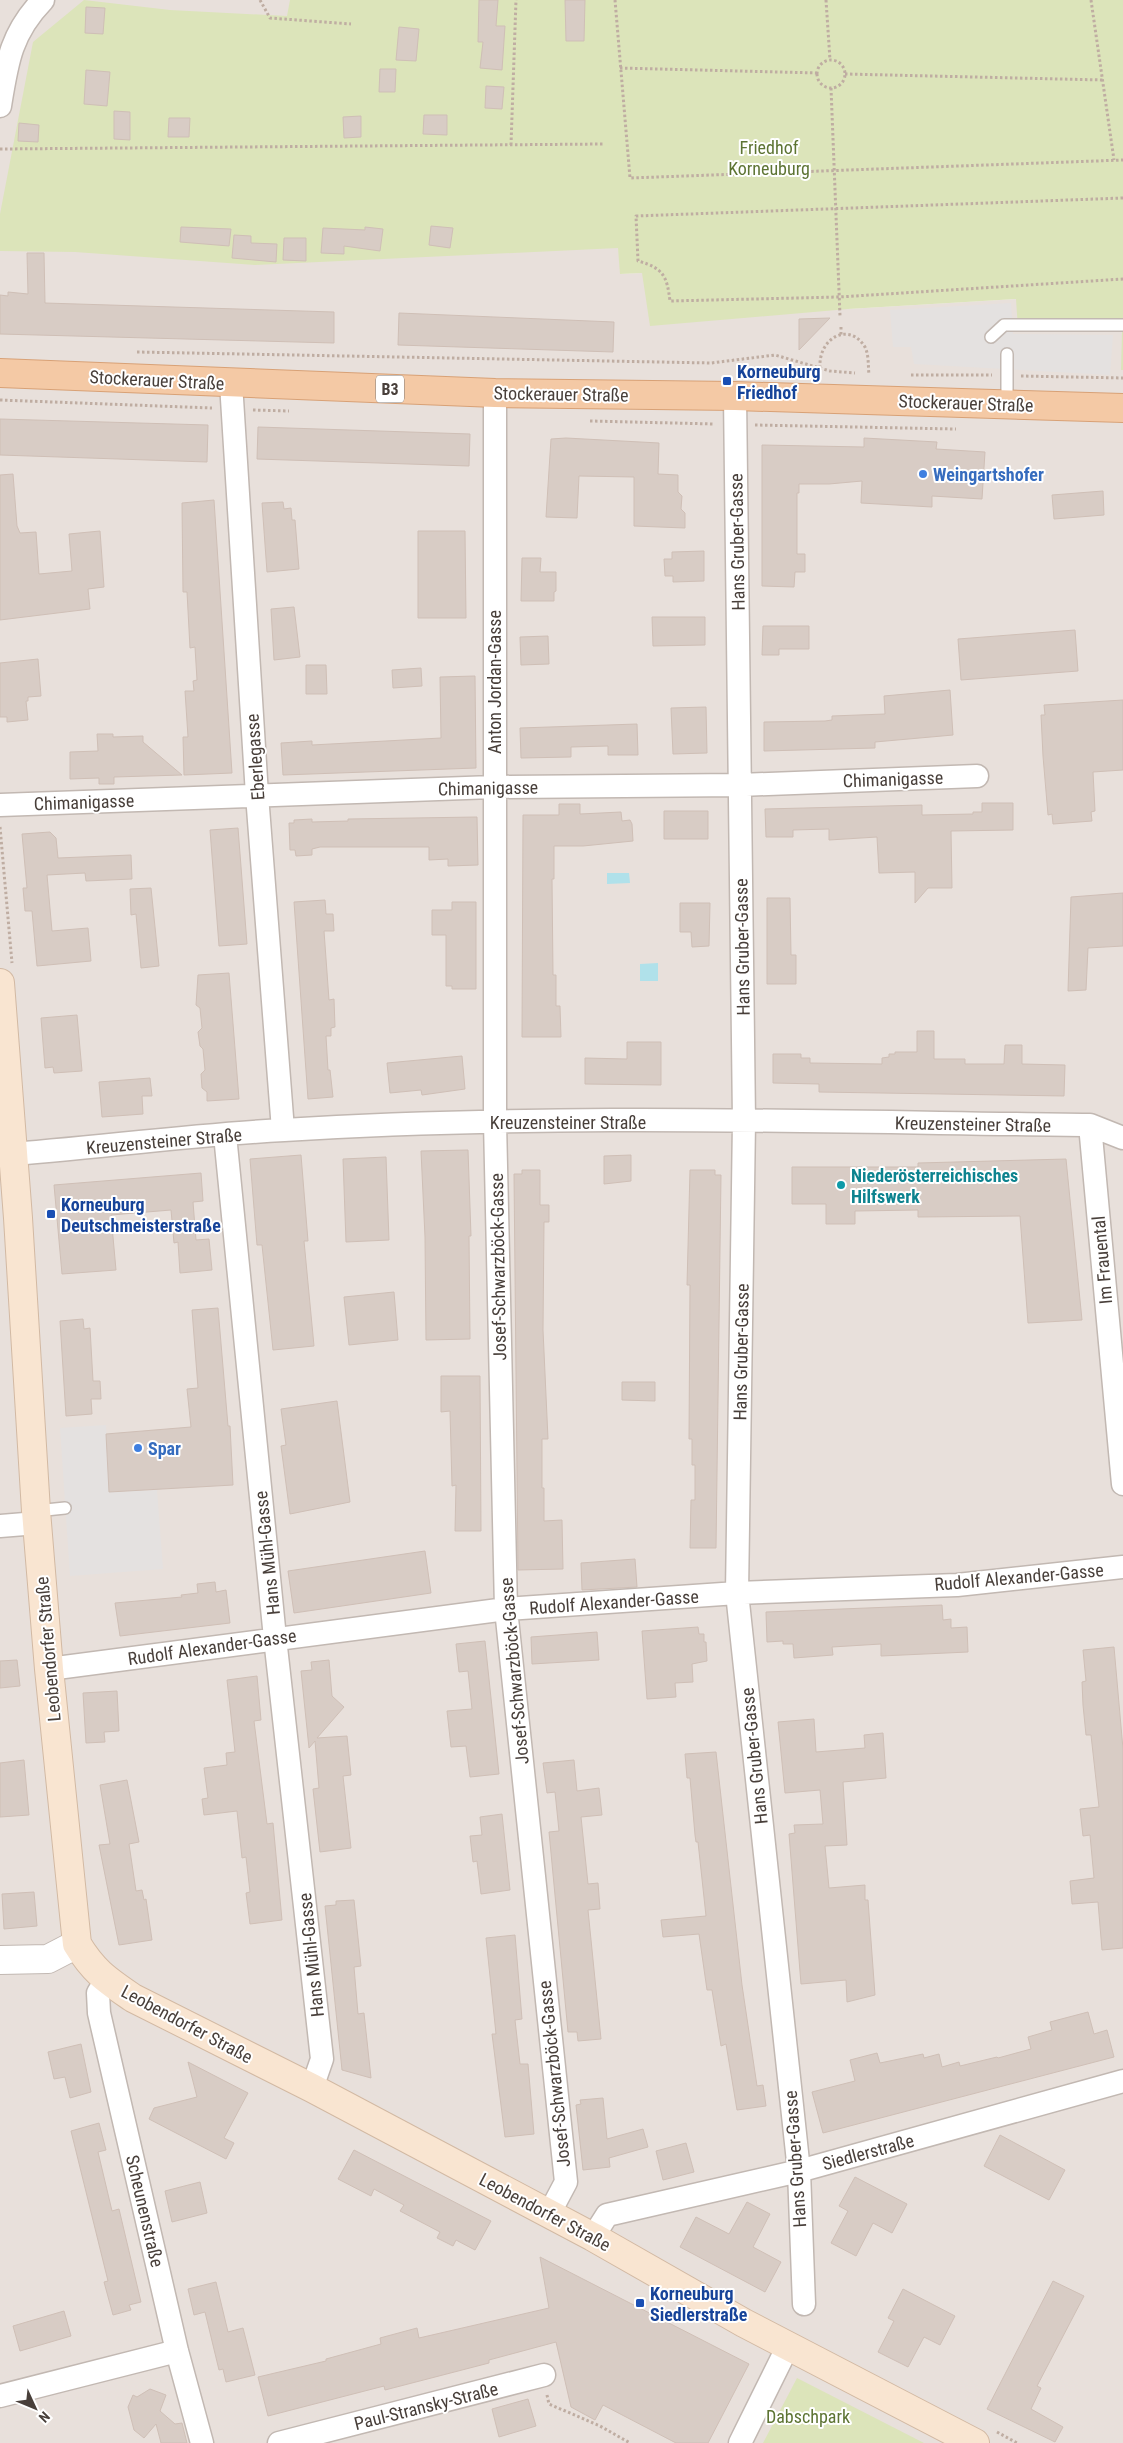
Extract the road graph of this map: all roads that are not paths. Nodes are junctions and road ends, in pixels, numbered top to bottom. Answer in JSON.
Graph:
{"nodes":[{"id":1,"x":43,"y":0,"type":"edge"},
{"id":2,"x":0,"y":106,"type":"edge"},
{"id":3,"x":1123,"y":325,"type":"edge"},
{"id":4,"x":991,"y":337,"type":"dead end"},
{"id":5,"x":1006,"y":354,"type":"dead end"},
{"id":6,"x":0,"y":373,"type":"edge"},
{"id":7,"x":231,"y":383,"type":"junction"},
{"id":8,"x":735,"y":396,"type":"junction"},
{"id":9,"x":1007,"y":405,"type":"junction"},
{"id":10,"x":495,"y":406,"type":"junction"},
{"id":11,"x":1123,"y":408,"type":"edge"},
{"id":12,"x":1123,"y":412,"type":"edge"},
{"id":13,"x":977,"y":776,"type":"dead end"},
{"id":14,"x":740,"y":785,"type":"junction"},
{"id":15,"x":494,"y":787,"type":"junction"},
{"id":16,"x":257,"y":795,"type":"junction"},
{"id":17,"x":0,"y":805,"type":"edge"},
{"id":18,"x":0,"y":983,"type":"edge"},
{"id":19,"x":744,"y":1121,"type":"junction"},
{"id":20,"x":495,"y":1122,"type":"junction"},
{"id":21,"x":1090,"y":1125,"type":"junction"},
{"id":22,"x":283,"y":1130,"type":"junction"},
{"id":23,"x":225,"y":1135,"type":"junction"},
{"id":24,"x":1123,"y":1138,"type":"edge"},
{"id":25,"x":6,"y":1155,"type":"edge"},
{"id":26,"x":1123,"y":1484,"type":"edge"},
{"id":27,"x":66,"y":1508,"type":"dead end"},
{"id":28,"x":37,"y":1517,"type":"junction"},
{"id":29,"x":0,"y":1526,"type":"edge"},
{"id":30,"x":1123,"y":1568,"type":"edge"},
{"id":31,"x":737,"y":1593,"type":"junction"},
{"id":32,"x":506,"y":1609,"type":"junction"},
{"id":33,"x":275,"y":1638,"type":"junction"},
{"id":34,"x":48,"y":1669,"type":"junction"},
{"id":35,"x":77,"y":1944,"type":"junction"},
{"id":36,"x":0,"y":1960,"type":"edge"},
{"id":37,"x":106,"y":1980,"type":"junction"},
{"id":38,"x":1123,"y":2081,"type":"edge"},
{"id":39,"x":312,"y":2088,"type":"junction"},
{"id":40,"x":799,"y":2171,"type":"junction"},
{"id":41,"x":548,"y":2214,"type":"junction"},
{"id":42,"x":593,"y":2237,"type":"junction"},
{"id":43,"x":804,"y":2304,"type":"dead end"},
{"id":44,"x":788,"y":2346,"type":"junction"},
{"id":45,"x":177,"y":2351,"type":"junction"},
{"id":46,"x":544,"y":2376,"type":"road end"},
{"id":47,"x":0,"y":2396,"type":"edge"},
{"id":48,"x":202,"y":2443,"type":"edge"},
{"id":49,"x":280,"y":2443,"type":"edge"},
{"id":50,"x":740,"y":2443,"type":"edge"},
{"id":51,"x":975,"y":2443,"type":"edge"}],
"edges":[{"from":1,"to":2,"type":"street"},
{"from":3,"to":4,"type":"lane"},
{"from":5,"to":9,"type":"lane"},
{"from":6,"to":7,"type":"main road","name":"Stockerauer Straße","number":"B3"},
{"from":7,"to":10,"type":"main road","name":"Stockerauer Straße","number":"B3"},
{"from":7,"to":16,"type":"street","name":"Eberlegasse"},
{"from":8,"to":9,"type":"main road","name":"Stockerauer Straße","number":"B3"},
{"from":8,"to":10,"type":"main road","name":"Stockerauer Straße","number":"B3"},
{"from":8,"to":14,"type":"street","name":"Hans Gruber-Gasse"},
{"from":9,"to":11,"type":"main road","name":"Stockerauer Straße","number":"B3"},
{"from":10,"to":15,"type":"street","name":"Anton Jordan-Gasse"},
{"from":11,"to":12,"type":"lane"},
{"from":13,"to":14,"type":"street","name":"Chimanigasse"},
{"from":14,"to":15,"type":"street","name":"Chimanigasse"},
{"from":14,"to":19,"type":"street","name":"Hans Gruber-Gasse"},
{"from":15,"to":16,"type":"street","name":"Chimanigasse"},
{"from":15,"to":20,"type":"street","name":"Anton Jordan-Gasse"},
{"from":16,"to":17,"type":"street","name":"Chimanigasse"},
{"from":16,"to":22,"type":"street","name":"Eberlegasse"},
{"from":18,"to":25,"type":"main road","name":"Leobendorfer Straße"},
{"from":19,"to":20,"type":"street","name":"Kreuzensteiner Straße"},
{"from":19,"to":21,"type":"street","name":"Kreuzensteiner Straße"},
{"from":19,"to":31,"type":"street","name":"Hans Gruber-Gasse"},
{"from":20,"to":22,"type":"street","name":"Kreuzensteiner Straße"},
{"from":20,"to":32,"type":"street","name":"Josef-Schwarzböck-Gasse"},
{"from":21,"to":24,"type":"street","name":"Kreuzensteiner Straße"},
{"from":21,"to":26,"type":"street","name":"Im Frauental"},
{"from":22,"to":23,"type":"street","name":"Kreuzensteiner Straße"},
{"from":23,"to":25,"type":"street","name":"Kreuzensteiner Straße"},
{"from":23,"to":33,"type":"street","name":"Hans Mühl-Gasse"},
{"from":25,"to":28,"type":"main road","name":"Leobendorfer Straße"},
{"from":27,"to":28,"type":"lane"},
{"from":28,"to":29,"type":"street"},
{"from":28,"to":34,"type":"main road","name":"Leobendorfer Straße"},
{"from":30,"to":31,"type":"street","name":"Rudolf Alexander-Gasse"},
{"from":31,"to":32,"type":"street","name":"Rudolf Alexander-Gasse"},
{"from":31,"to":40,"type":"street","name":"Hans Gruber-Gasse"},
{"from":32,"to":33,"type":"street","name":"Rudolf Alexander-Gasse"},
{"from":32,"to":41,"type":"street","name":"Josef-Schwarzböck-Gasse"},
{"from":33,"to":34,"type":"street","name":"Rudolf Alexander-Gasse"},
{"from":33,"to":39,"type":"street","name":"Hans Mühl-Gasse"},
{"from":34,"to":35,"type":"main road","name":"Leobendorfer Straße"},
{"from":35,"to":36,"type":"street"},
{"from":35,"to":37,"type":"main road","name":"Leobendorfer Straße"},
{"from":37,"to":39,"type":"main road","name":"Leobendorfer Straße"},
{"from":37,"to":45,"type":"street","name":"Scheunenstraße"},
{"from":38,"to":40,"type":"street","name":"Siedlerstraße"},
{"from":39,"to":41,"type":"main road","name":"Leobendorfer Straße"},
{"from":40,"to":42,"type":"street","name":"Siedlerstraße"},
{"from":40,"to":43,"type":"street","name":"Hans Gruber-Gasse"},
{"from":41,"to":42,"type":"main road","name":"Leobendorfer Straße"},
{"from":42,"to":44,"type":"main road","name":"Leobendorfer Straße"},
{"from":44,"to":50,"type":"street"},
{"from":44,"to":51,"type":"main road","name":"Leobendorfer Straße"},
{"from":45,"to":47,"type":"street"},
{"from":45,"to":48,"type":"street","name":"Scheunenstraße"},
{"from":46,"to":49,"type":"street","name":"Paul-Stransky-Straße"}]}
